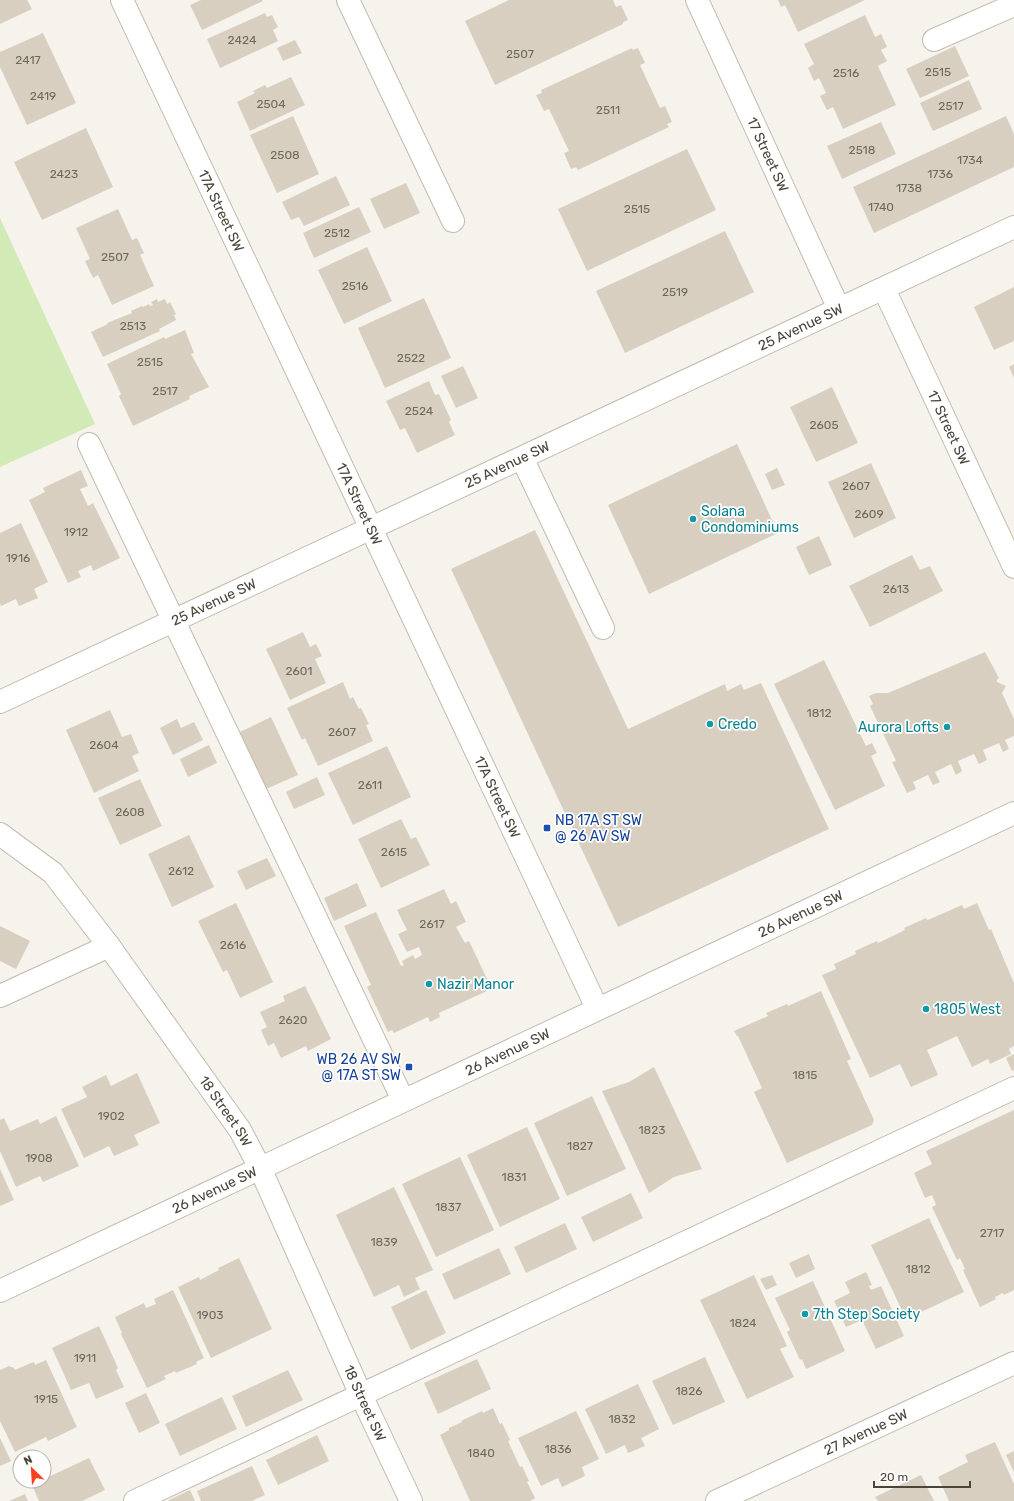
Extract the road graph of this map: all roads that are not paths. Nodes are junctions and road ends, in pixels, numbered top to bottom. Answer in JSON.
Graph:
{"nodes":[{"id":1,"x":122,"y":0,"type":"edge"},
{"id":2,"x":348,"y":0,"type":"edge"},
{"id":3,"x":697,"y":0,"type":"edge"},
{"id":4,"x":1014,"y":5,"type":"edge"},
{"id":5,"x":934,"y":40,"type":"dead end"},
{"id":6,"x":453,"y":221,"type":"dead end"},
{"id":7,"x":1014,"y":228,"type":"edge"},
{"id":8,"x":884,"y":289,"type":"junction"},
{"id":9,"x":839,"y":309,"type":"junction"},
{"id":10,"x":89,"y":444,"type":"dead end"},
{"id":11,"x":522,"y":458,"type":"junction"},
{"id":12,"x":370,"y":529,"type":"junction"},
{"id":13,"x":1014,"y":568,"type":"edge"},
{"id":14,"x":174,"y":622,"type":"junction"},
{"id":15,"x":603,"y":628,"type":"dead end"},
{"id":16,"x":0,"y":702,"type":"edge"},
{"id":17,"x":1012,"y":817,"type":"edge"},
{"id":18,"x":0,"y":834,"type":"edge"},
{"id":19,"x":109,"y":946,"type":"junction"},
{"id":20,"x":0,"y":996,"type":"edge"},
{"id":21,"x":597,"y":1008,"type":"junction"},
{"id":22,"x":1014,"y":1088,"type":"edge"},
{"id":23,"x":404,"y":1100,"type":"junction"},
{"id":24,"x":260,"y":1168,"type":"junction"},
{"id":25,"x":0,"y":1291,"type":"edge"},
{"id":26,"x":1014,"y":1363,"type":"edge"},
{"id":27,"x":361,"y":1395,"type":"junction"},
{"id":28,"x":135,"y":1501,"type":"edge"},
{"id":29,"x":410,"y":1501,"type":"edge"},
{"id":30,"x":717,"y":1501,"type":"edge"}],
"edges":[{"from":1,"to":12,"type":"street","name":"17A Street SW"},
{"from":2,"to":6,"type":"street"},
{"from":3,"to":9,"type":"street","name":"17 Street SW"},
{"from":4,"to":5,"type":"street"},
{"from":7,"to":8,"type":"street","name":"25 Avenue SW"},
{"from":8,"to":9,"type":"street","name":"25 Avenue SW"},
{"from":8,"to":13,"type":"street","name":"17 Street SW"},
{"from":9,"to":11,"type":"street","name":"25 Avenue SW"},
{"from":10,"to":14,"type":"street"},
{"from":11,"to":12,"type":"street","name":"25 Avenue SW"},
{"from":11,"to":15,"type":"street"},
{"from":12,"to":14,"type":"street","name":"25 Avenue SW"},
{"from":12,"to":21,"type":"street","name":"17A Street SW"},
{"from":14,"to":16,"type":"street","name":"25 Avenue SW"},
{"from":14,"to":23,"type":"street"},
{"from":17,"to":21,"type":"street","name":"26 Avenue SW"},
{"from":18,"to":19,"type":"street","name":"18 Street SW"},
{"from":19,"to":20,"type":"street"},
{"from":19,"to":24,"type":"street","name":"18 Street SW"},
{"from":21,"to":23,"type":"street","name":"26 Avenue SW"},
{"from":22,"to":27,"type":"street"},
{"from":23,"to":24,"type":"street","name":"26 Avenue SW"},
{"from":24,"to":25,"type":"street","name":"26 Avenue SW"},
{"from":24,"to":27,"type":"street","name":"18 Street SW"},
{"from":26,"to":30,"type":"street","name":"27 Avenue SW"},
{"from":27,"to":28,"type":"street"},
{"from":27,"to":29,"type":"street","name":"18 Street SW"}]}
